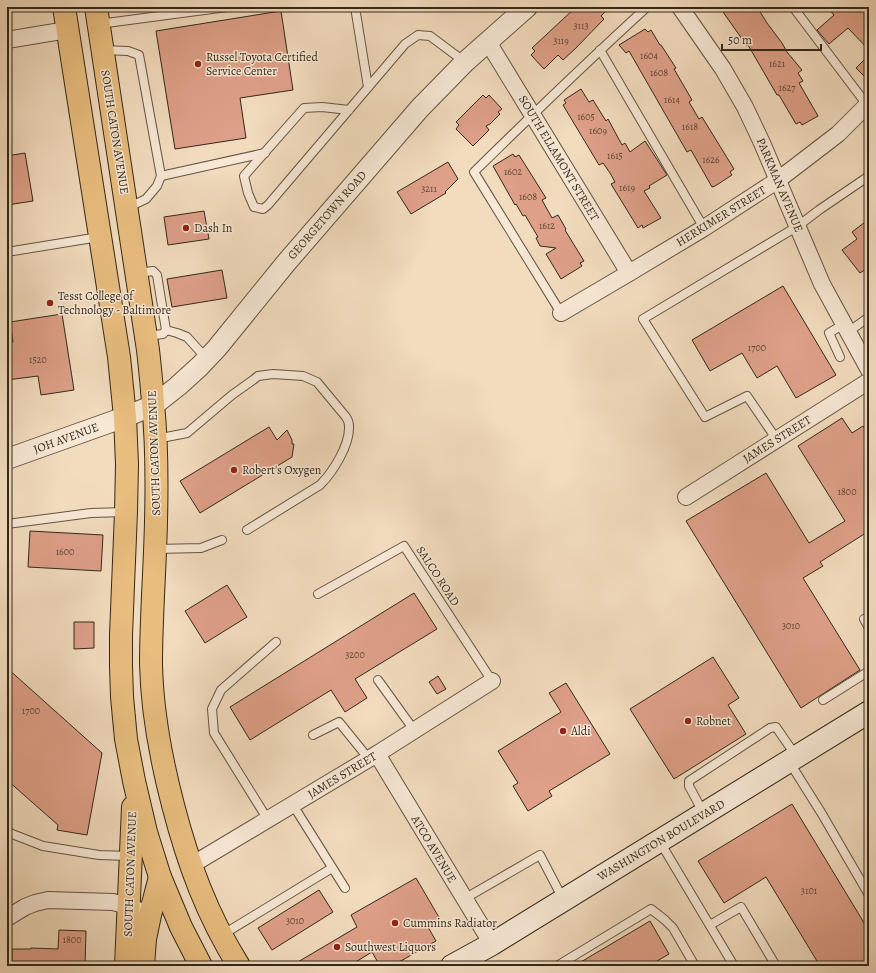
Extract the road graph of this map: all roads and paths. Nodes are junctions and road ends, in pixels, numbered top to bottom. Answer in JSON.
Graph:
{"nodes":[{"id":1,"x":64,"y":7,"type":"edge"},
{"id":2,"x":226,"y":7,"type":"edge"},
{"id":3,"x":355,"y":7,"type":"edge"},
{"id":4,"x":527,"y":7,"type":"edge"},
{"id":5,"x":647,"y":7,"type":"edge"},
{"id":6,"x":680,"y":7,"type":"edge"},
{"id":7,"x":793,"y":7,"type":"edge"},
{"id":8,"x":97,"y":15,"type":"edge"},
{"id":9,"x":67,"y":30,"type":"junction"},
{"id":10,"x":7,"y":40,"type":"edge"},
{"id":11,"x":488,"y":42,"type":"junction"},
{"id":12,"x":102,"y":50,"type":"junction"},
{"id":13,"x":600,"y":50,"type":"junction"},
{"id":14,"x":465,"y":62,"type":"junction"},
{"id":15,"x":368,"y":87,"type":"junction"},
{"id":16,"x":868,"y":104,"type":"edge"},
{"id":17,"x":349,"y":110,"type":"junction"},
{"id":18,"x":532,"y":114,"type":"junction"},
{"id":19,"x":265,"y":153,"type":"junction"},
{"id":20,"x":160,"y":176,"type":"junction"},
{"id":21,"x":869,"y":176,"type":"edge"},
{"id":22,"x":778,"y":180,"type":"junction"},
{"id":23,"x":126,"y":209,"type":"junction"},
{"id":24,"x":798,"y":226,"type":"junction"},
{"id":25,"x":704,"y":228,"type":"junction"},
{"id":26,"x":100,"y":237,"type":"junction"},
{"id":27,"x":7,"y":252,"type":"edge"},
{"id":28,"x":629,"y":273,"type":"junction"},
{"id":29,"x":561,"y":313,"type":"joint"},
{"id":30,"x":869,"y":317,"type":"edge"},
{"id":31,"x":846,"y":328,"type":"junction"},
{"id":32,"x":156,"y":333,"type":"junction"},
{"id":33,"x":840,"y":357,"type":"dead end"},
{"id":34,"x":207,"y":359,"type":"junction"},
{"id":35,"x":869,"y":370,"type":"edge"},
{"id":36,"x":869,"y":381,"type":"edge"},
{"id":37,"x":154,"y":405,"type":"junction"},
{"id":38,"x":125,"y":417,"type":"junction"},
{"id":39,"x":155,"y":439,"type":"junction"},
{"id":40,"x":777,"y":440,"type":"junction"},
{"id":41,"x":7,"y":459,"type":"edge"},
{"id":42,"x":686,"y":497,"type":"dead end"},
{"id":43,"x":126,"y":512,"type":"junction"},
{"id":44,"x":7,"y":524,"type":"edge"},
{"id":45,"x":247,"y":530,"type":"dead end"},
{"id":46,"x":222,"y":540,"type":"dead end"},
{"id":47,"x":155,"y":549,"type":"junction"},
{"id":48,"x":318,"y":594,"type":"dead end"},
{"id":49,"x":864,"y":619,"type":"dead end"},
{"id":50,"x":869,"y":628,"type":"edge"},
{"id":51,"x":276,"y":642,"type":"dead end"},
{"id":52,"x":869,"y":670,"type":"edge"},
{"id":53,"x":378,"y":680,"type":"dead end"},
{"id":54,"x":492,"y":681,"type":"joint"},
{"id":55,"x":823,"y":700,"type":"dead end"},
{"id":56,"x":869,"y":712,"type":"edge"},
{"id":57,"x":414,"y":730,"type":"junction"},
{"id":58,"x":313,"y":735,"type":"dead end"},
{"id":59,"x":373,"y":756,"type":"junction"},
{"id":60,"x":793,"y":759,"type":"junction"},
{"id":61,"x":134,"y":781,"type":"junction"},
{"id":62,"x":293,"y":804,"type":"junction"},
{"id":63,"x":704,"y":814,"type":"junction"},
{"id":64,"x":268,"y":820,"type":"junction"},
{"id":65,"x":7,"y":832,"type":"edge"},
{"id":66,"x":660,"y":841,"type":"junction"},
{"id":67,"x":130,"y":856,"type":"junction"},
{"id":68,"x":190,"y":866,"type":"junction"},
{"id":69,"x":332,"y":868,"type":"junction"},
{"id":70,"x":160,"y":877,"type":"junction"},
{"id":71,"x":345,"y":888,"type":"dead end"},
{"id":72,"x":869,"y":895,"type":"edge"},
{"id":73,"x":464,"y":899,"type":"junction"},
{"id":74,"x":564,"y":900,"type":"junction"},
{"id":75,"x":128,"y":906,"type":"junction"},
{"id":76,"x":150,"y":915,"type":"junction"},
{"id":77,"x":7,"y":918,"type":"edge"},
{"id":78,"x":710,"y":925,"type":"junction"},
{"id":79,"x":221,"y":935,"type":"junction"},
{"id":80,"x":492,"y":944,"type":"junction"},
{"id":81,"x":126,"y":966,"type":"edge"},
{"id":82,"x":143,"y":966,"type":"edge"},
{"id":83,"x":201,"y":966,"type":"edge"},
{"id":84,"x":239,"y":966,"type":"edge"},
{"id":85,"x":452,"y":966,"type":"edge"},
{"id":86,"x":557,"y":966,"type":"edge"},
{"id":87,"x":695,"y":966,"type":"edge"},
{"id":88,"x":734,"y":966,"type":"edge"},
{"id":89,"x":776,"y":966,"type":"edge"}],
"edges":[{"from":1,"to":9,"type":"main road","name":"SOUTH CATON AVENUE"},
{"from":2,"to":8,"type":"lane"},
{"from":3,"to":15,"type":"lane"},
{"from":4,"to":11,"type":"street","name":"GEORGETOWN ROAD"},
{"from":5,"to":13,"type":"lane"},
{"from":6,"to":22,"type":"street","name":"PARKMAN AVENUE"},
{"from":7,"to":16,"type":"lane"},
{"from":8,"to":12,"type":"main road","name":"SOUTH CATON AVENUE"},
{"from":9,"to":10,"type":"street"},
{"from":9,"to":26,"type":"main road","name":"SOUTH CATON AVENUE"},
{"from":11,"to":14,"type":"street","name":"GEORGETOWN ROAD"},
{"from":11,"to":18,"type":"street","name":"SOUTH ELLAMONT STREET"},
{"from":12,"to":20,"type":"lane"},
{"from":12,"to":23,"type":"main road","name":"SOUTH CATON AVENUE"},
{"from":13,"to":18,"type":"lane"},
{"from":13,"to":25,"type":"lane"},
{"from":14,"to":15,"type":"lane"},
{"from":14,"to":34,"type":"street","name":"GEORGETOWN ROAD"},
{"from":15,"to":17,"type":"lane"},
{"from":16,"to":22,"type":"street","name":"HERKIMER STREET"},
{"from":17,"to":19,"type":"lane"},
{"from":17,"to":19,"type":"lane"},
{"from":18,"to":28,"type":"street","name":"SOUTH ELLAMONT STREET"},
{"from":18,"to":29,"type":"lane"},
{"from":19,"to":20,"type":"lane"},
{"from":20,"to":23,"type":"lane"},
{"from":21,"to":24,"type":"lane"},
{"from":22,"to":24,"type":"street","name":"PARKMAN AVENUE"},
{"from":22,"to":25,"type":"street","name":"HERKIMER STREET"},
{"from":23,"to":32,"type":"main road","name":"SOUTH CATON AVENUE"},
{"from":24,"to":31,"type":"street","name":"PARKMAN AVENUE"},
{"from":24,"to":40,"type":"lane"},
{"from":25,"to":28,"type":"street","name":"HERKIMER STREET"},
{"from":26,"to":27,"type":"lane"},
{"from":26,"to":38,"type":"main road","name":"SOUTH CATON AVENUE"},
{"from":28,"to":29,"type":"street","name":"HERKIMER STREET"},
{"from":30,"to":31,"type":"lane"},
{"from":31,"to":33,"type":"lane"},
{"from":31,"to":35,"type":"street","name":"PARKMAN AVENUE"},
{"from":32,"to":34,"type":"lane"},
{"from":32,"to":37,"type":"main road","name":"SOUTH CATON AVENUE"},
{"from":34,"to":37,"type":"street","name":"GEORGETOWN ROAD"},
{"from":36,"to":40,"type":"street","name":"JAMES STREET"},
{"from":37,"to":38,"type":"street","name":"GEORGETOWN ROAD"},
{"from":37,"to":39,"type":"main road","name":"SOUTH CATON AVENUE"},
{"from":38,"to":41,"type":"street","name":"JOH AVENUE"},
{"from":38,"to":43,"type":"main road","name":"SOUTH CATON AVENUE"},
{"from":39,"to":45,"type":"lane"},
{"from":39,"to":47,"type":"main road","name":"SOUTH CATON AVENUE"},
{"from":40,"to":42,"type":"street","name":"JAMES STREET"},
{"from":43,"to":44,"type":"lane"},
{"from":43,"to":61,"type":"main road","name":"SOUTH CATON AVENUE"},
{"from":46,"to":47,"type":"lane"},
{"from":47,"to":68,"type":"main road","name":"SOUTH CATON AVENUE"},
{"from":48,"to":54,"type":"lane","name":"SALCO ROAD"},
{"from":49,"to":50,"type":"lane"},
{"from":51,"to":64,"type":"lane"},
{"from":52,"to":55,"type":"lane"},
{"from":53,"to":57,"type":"lane"},
{"from":54,"to":57,"type":"street","name":"JAMES STREET"},
{"from":56,"to":60,"type":"main road","name":"WASHINGTON BOULEVARD"},
{"from":57,"to":59,"type":"street","name":"JAMES STREET"},
{"from":58,"to":59,"type":"lane"},
{"from":59,"to":62,"type":"street","name":"JAMES STREET"},
{"from":59,"to":73,"type":"street","name":"ATCO AVENUE"},
{"from":60,"to":63,"type":"main road","name":"WASHINGTON BOULEVARD"},
{"from":60,"to":63,"type":"lane"},
{"from":60,"to":72,"type":"lane"},
{"from":61,"to":67,"type":"main road","name":"SOUTH CATON AVENUE"},
{"from":61,"to":70,"type":"main road","name":"SOUTH CATON AVENUE"},
{"from":62,"to":64,"type":"street","name":"JAMES STREET"},
{"from":62,"to":69,"type":"lane"},
{"from":63,"to":66,"type":"main road","name":"WASHINGTON BOULEVARD"},
{"from":64,"to":68,"type":"street","name":"JAMES STREET"},
{"from":65,"to":67,"type":"lane"},
{"from":66,"to":74,"type":"main road","name":"WASHINGTON BOULEVARD"},
{"from":66,"to":78,"type":"lane"},
{"from":67,"to":75,"type":"main road","name":"SOUTH CATON AVENUE"},
{"from":68,"to":70,"type":"main road"},
{"from":68,"to":79,"type":"main road","name":"SOUTH CATON AVENUE"},
{"from":69,"to":71,"type":"lane"},
{"from":69,"to":79,"type":"lane"},
{"from":70,"to":76,"type":"main road","name":"SOUTH CATON AVENUE"},
{"from":70,"to":83,"type":"main road"},
{"from":73,"to":74,"type":"lane"},
{"from":73,"to":80,"type":"street","name":"ATCO AVENUE"},
{"from":74,"to":80,"type":"main road","name":"WASHINGTON BOULEVARD"},
{"from":75,"to":76,"type":"street"},
{"from":75,"to":77,"type":"street"},
{"from":75,"to":81,"type":"main road","name":"SOUTH CATON AVENUE"},
{"from":76,"to":82,"type":"main road","name":"SOUTH CATON AVENUE"},
{"from":78,"to":88,"type":"lane"},
{"from":78,"to":89,"type":"lane"},
{"from":79,"to":84,"type":"main road","name":"SOUTH CATON AVENUE"},
{"from":80,"to":85,"type":"main road","name":"WASHINGTON BOULEVARD"},
{"from":86,"to":87,"type":"lane"}]}
